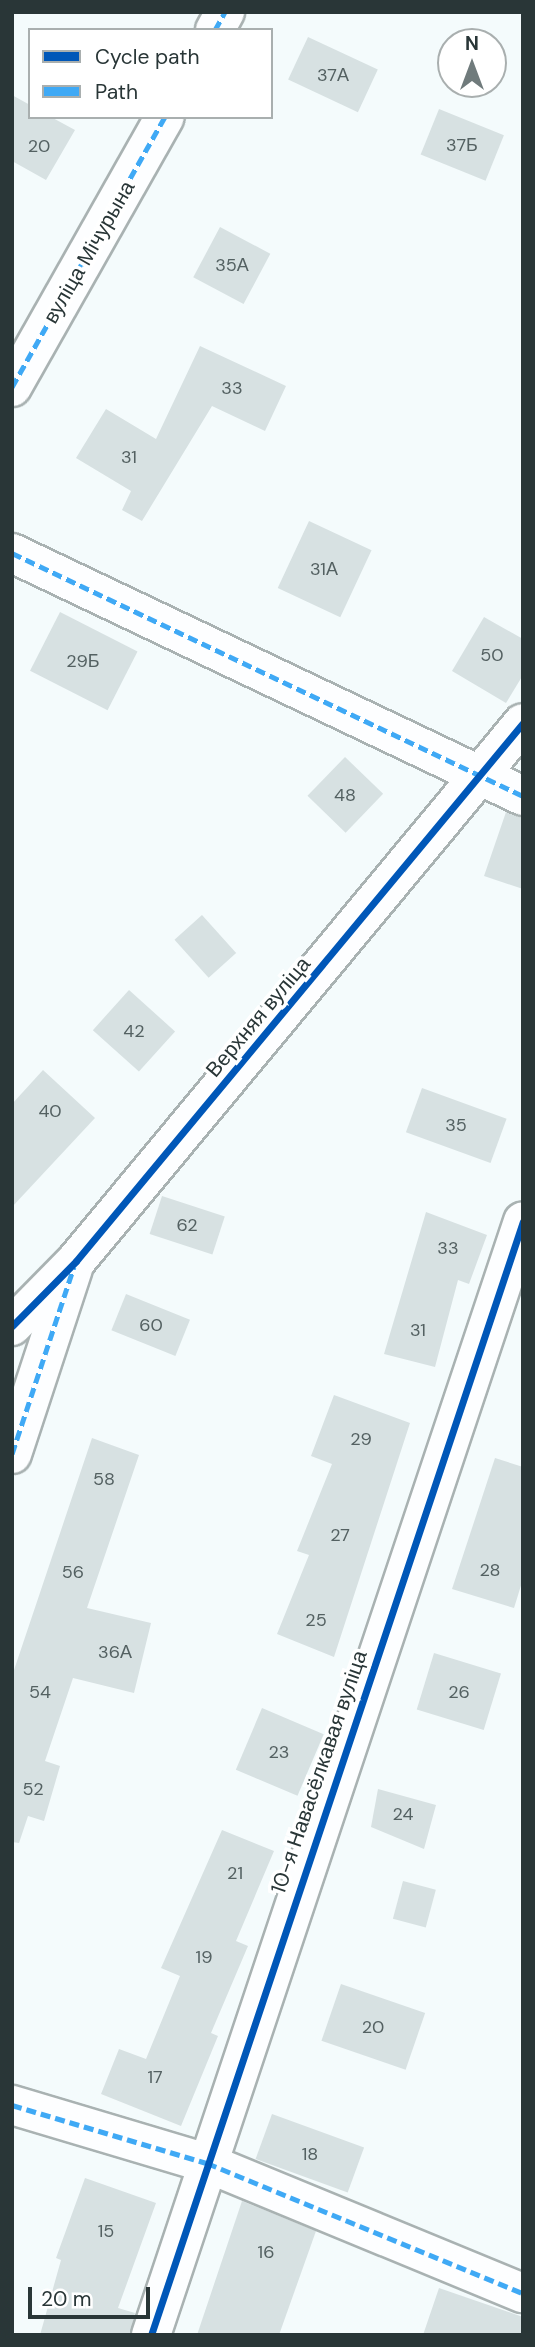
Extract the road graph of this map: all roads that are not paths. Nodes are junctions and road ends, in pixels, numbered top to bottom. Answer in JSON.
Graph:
{"nodes":[{"id":1,"x":225,"y":12,"type":"edge"},
{"id":2,"x":216,"y":28,"type":"edge"},
{"id":3,"x":164,"y":119,"type":"edge"},
{"id":4,"x":12,"y":387,"type":"edge"},
{"id":5,"x":12,"y":553,"type":"edge"},
{"id":6,"x":523,"y":723,"type":"edge"},
{"id":7,"x":483,"y":775,"type":"junction"},
{"id":8,"x":523,"y":796,"type":"edge"},
{"id":9,"x":523,"y":1221,"type":"edge"},
{"id":10,"x":76,"y":1261,"type":"junction"},
{"id":11,"x":12,"y":1326,"type":"edge"},
{"id":12,"x":12,"y":1454,"type":"edge"},
{"id":13,"x":12,"y":2105,"type":"edge"},
{"id":14,"x":207,"y":2162,"type":"junction"},
{"id":15,"x":523,"y":2294,"type":"edge"},
{"id":16,"x":150,"y":2335,"type":"edge"}],
"edges":[{"from":1,"to":2,"type":"street"},
{"from":3,"to":4,"type":"street","name":"вуліца Мічурына"},
{"from":5,"to":7,"type":"street"},
{"from":6,"to":7,"type":"street","name":"Верхняя вуліца"},
{"from":7,"to":8,"type":"street"},
{"from":7,"to":10,"type":"street","name":"Верхняя вуліца"},
{"from":9,"to":14,"type":"street","name":"10-я Навасёлкавая вуліца"},
{"from":10,"to":11,"type":"street","name":"Верхняя вуліца"},
{"from":10,"to":12,"type":"street"},
{"from":13,"to":14,"type":"street"},
{"from":14,"to":15,"type":"street"},
{"from":14,"to":16,"type":"street","name":"10-я Навасёлкавая вуліца"}]}
